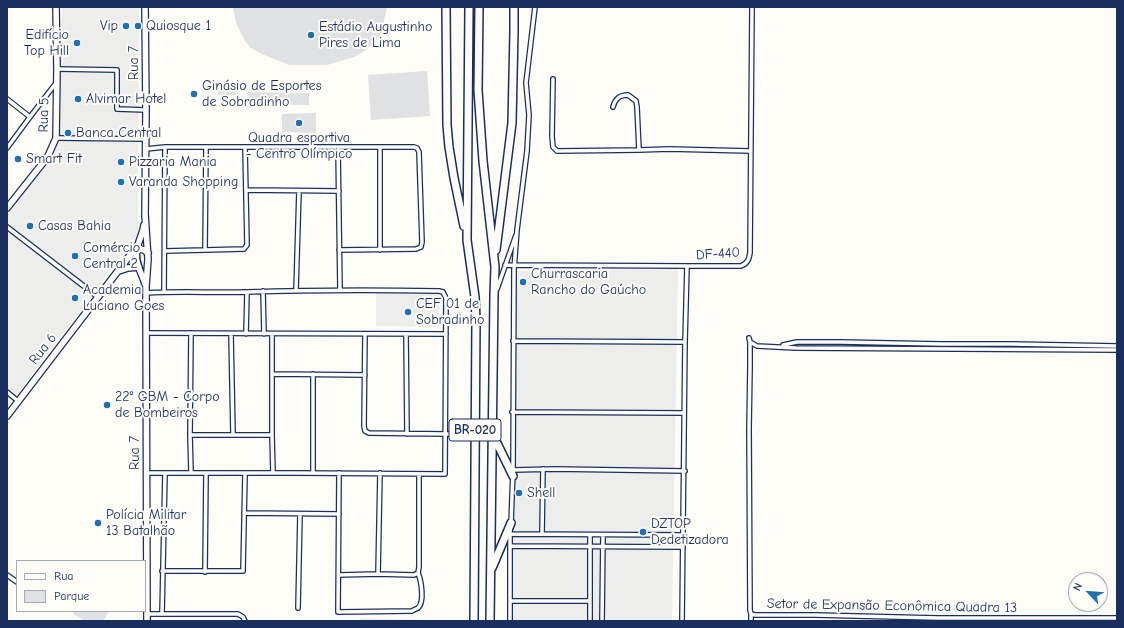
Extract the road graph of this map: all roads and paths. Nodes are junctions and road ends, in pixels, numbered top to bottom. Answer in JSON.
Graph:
{"nodes":[{"id":1,"x":56,"y":7,"type":"edge"},
{"id":2,"x":145,"y":7,"type":"edge"},
{"id":3,"x":446,"y":7,"type":"edge"},
{"id":4,"x":469,"y":7,"type":"edge"},
{"id":5,"x":479,"y":7,"type":"edge"},
{"id":6,"x":514,"y":7,"type":"edge"},
{"id":7,"x":535,"y":7,"type":"edge"},
{"id":8,"x":752,"y":7,"type":"edge"},
{"id":9,"x":57,"y":69,"type":"junction"},
{"id":10,"x":553,"y":79,"type":"dead end"},
{"id":11,"x":57,"y":83,"type":"junction"},
{"id":12,"x":7,"y":99,"type":"edge"},
{"id":13,"x":613,"y":107,"type":"dead end"},
{"id":14,"x":146,"y":110,"type":"junction"},
{"id":15,"x":30,"y":117,"type":"junction"},
{"id":16,"x":56,"y":138,"type":"junction"},
{"id":17,"x":146,"y":139,"type":"junction"},
{"id":18,"x":165,"y":147,"type":"junction"},
{"id":19,"x":206,"y":147,"type":"junction"},
{"id":20,"x":245,"y":147,"type":"junction"},
{"id":21,"x":380,"y":147,"type":"junction"},
{"id":22,"x":7,"y":148,"type":"edge"},
{"id":23,"x":338,"y":148,"type":"junction"},
{"id":24,"x":146,"y":149,"type":"junction"},
{"id":25,"x":639,"y":150,"type":"junction"},
{"id":26,"x":750,"y":151,"type":"junction"},
{"id":27,"x":246,"y":190,"type":"junction"},
{"id":28,"x":299,"y":191,"type":"junction"},
{"id":29,"x":339,"y":191,"type":"junction"},
{"id":30,"x":7,"y":208,"type":"edge"},
{"id":31,"x":145,"y":214,"type":"junction"},
{"id":32,"x":7,"y":227,"type":"edge"},
{"id":33,"x":517,"y":230,"type":"junction"},
{"id":34,"x":467,"y":240,"type":"junction"},
{"id":35,"x":137,"y":248,"type":"junction"},
{"id":36,"x":205,"y":250,"type":"junction"},
{"id":37,"x":339,"y":250,"type":"junction"},
{"id":38,"x":380,"y":250,"type":"junction"},
{"id":39,"x":165,"y":251,"type":"junction"},
{"id":40,"x":148,"y":256,"type":"junction"},
{"id":41,"x":515,"y":264,"type":"junction"},
{"id":42,"x":505,"y":265,"type":"junction"},
{"id":43,"x":687,"y":266,"type":"junction"},
{"id":44,"x":139,"y":267,"type":"junction"},
{"id":45,"x":495,"y":267,"type":"junction"},
{"id":46,"x":118,"y":272,"type":"junction"},
{"id":47,"x":146,"y":286,"type":"junction"},
{"id":48,"x":296,"y":290,"type":"junction"},
{"id":49,"x":340,"y":290,"type":"junction"},
{"id":50,"x":263,"y":291,"type":"junction"},
{"id":51,"x":164,"y":292,"type":"junction"},
{"id":52,"x":247,"y":292,"type":"junction"},
{"id":53,"x":146,"y":293,"type":"junction"},
{"id":54,"x":494,"y":295,"type":"junction"},
{"id":55,"x":98,"y":297,"type":"junction"},
{"id":56,"x":146,"y":333,"type":"junction"},
{"id":57,"x":192,"y":334,"type":"junction"},
{"id":58,"x":231,"y":334,"type":"junction"},
{"id":59,"x":246,"y":334,"type":"junction"},
{"id":60,"x":264,"y":334,"type":"junction"},
{"id":61,"x":272,"y":334,"type":"junction"},
{"id":62,"x":365,"y":334,"type":"junction"},
{"id":63,"x":406,"y":334,"type":"junction"},
{"id":64,"x":446,"y":334,"type":"junction"},
{"id":65,"x":513,"y":341,"type":"junction"},
{"id":66,"x":685,"y":342,"type":"junction"},
{"id":67,"x":778,"y":346,"type":"junction"},
{"id":68,"x":1117,"y":346,"type":"edge"},
{"id":69,"x":1117,"y":350,"type":"edge"},
{"id":70,"x":273,"y":374,"type":"junction"},
{"id":71,"x":313,"y":374,"type":"junction"},
{"id":72,"x":365,"y":374,"type":"junction"},
{"id":73,"x":7,"y":392,"type":"edge"},
{"id":74,"x":18,"y":401,"type":"junction"},
{"id":75,"x":512,"y":412,"type":"junction"},
{"id":76,"x":684,"y":414,"type":"junction"},
{"id":77,"x":7,"y":416,"type":"edge"},
{"id":78,"x":492,"y":433,"type":"junction"},
{"id":79,"x":233,"y":434,"type":"junction"},
{"id":80,"x":408,"y":434,"type":"junction"},
{"id":81,"x":445,"y":434,"type":"junction"},
{"id":82,"x":475,"y":434,"type":"junction"},
{"id":83,"x":190,"y":435,"type":"junction"},
{"id":84,"x":272,"y":435,"type":"junction"},
{"id":85,"x":543,"y":469,"type":"junction"},
{"id":86,"x":684,"y":471,"type":"junction"},
{"id":87,"x":313,"y":472,"type":"junction"},
{"id":88,"x":146,"y":473,"type":"junction"},
{"id":89,"x":164,"y":473,"type":"junction"},
{"id":90,"x":191,"y":473,"type":"junction"},
{"id":91,"x":206,"y":473,"type":"junction"},
{"id":92,"x":273,"y":473,"type":"junction"},
{"id":93,"x":339,"y":473,"type":"junction"},
{"id":94,"x":380,"y":473,"type":"junction"},
{"id":95,"x":513,"y":473,"type":"junction"},
{"id":96,"x":245,"y":474,"type":"junction"},
{"id":97,"x":419,"y":474,"type":"junction"},
{"id":98,"x":244,"y":513,"type":"junction"},
{"id":99,"x":300,"y":514,"type":"junction"},
{"id":100,"x":339,"y":514,"type":"junction"},
{"id":101,"x":510,"y":523,"type":"junction"},
{"id":102,"x":510,"y":534,"type":"junction"},
{"id":103,"x":542,"y":534,"type":"junction"},
{"id":104,"x":590,"y":534,"type":"junction"},
{"id":105,"x":603,"y":535,"type":"junction"},
{"id":106,"x":683,"y":535,"type":"junction"},
{"id":107,"x":510,"y":546,"type":"junction"},
{"id":108,"x":590,"y":546,"type":"junction"},
{"id":109,"x":602,"y":546,"type":"junction"},
{"id":110,"x":683,"y":547,"type":"junction"},
{"id":111,"x":162,"y":572,"type":"junction"},
{"id":112,"x":205,"y":572,"type":"junction"},
{"id":113,"x":491,"y":572,"type":"junction"},
{"id":114,"x":418,"y":573,"type":"junction"},
{"id":115,"x":378,"y":574,"type":"junction"},
{"id":116,"x":7,"y":575,"type":"edge"},
{"id":117,"x":339,"y":575,"type":"junction"},
{"id":118,"x":16,"y":581,"type":"edge"},
{"id":119,"x":510,"y":601,"type":"junction"},
{"id":120,"x":590,"y":601,"type":"junction"},
{"id":121,"x":298,"y":608,"type":"dead end"},
{"id":122,"x":147,"y":614,"type":"junction"},
{"id":123,"x":162,"y":614,"type":"junction"},
{"id":124,"x":751,"y":614,"type":"junction"},
{"id":125,"x":1117,"y":618,"type":"edge"},
{"id":126,"x":147,"y":621,"type":"edge"},
{"id":127,"x":245,"y":621,"type":"edge"},
{"id":128,"x":474,"y":621,"type":"edge"},
{"id":129,"x":490,"y":621,"type":"edge"},
{"id":130,"x":510,"y":621,"type":"edge"},
{"id":131,"x":590,"y":621,"type":"edge"},
{"id":132,"x":602,"y":621,"type":"edge"},
{"id":133,"x":682,"y":621,"type":"edge"},
{"id":134,"x":751,"y":621,"type":"edge"}],
"edges":[{"from":1,"to":9,"type":"main road","name":"Rua 5"},
{"from":2,"to":14,"type":"main road","name":"Rua 7"},
{"from":3,"to":34,"type":"highway","number":"BR-020"},
{"from":4,"to":34,"type":"highway","number":"BR-020"},
{"from":5,"to":45,"type":"highway","number":"BR-020"},
{"from":6,"to":45,"type":"highway","number":"BR-020"},
{"from":7,"to":33,"type":"street"},
{"from":8,"to":26,"type":"street","number":"DF-440"},
{"from":9,"to":11,"type":"main road","name":"Rua 5"},
{"from":9,"to":14,"type":"street"},
{"from":10,"to":25,"type":"street"},
{"from":11,"to":15,"type":"street"},
{"from":11,"to":16,"type":"main road","name":"Rua 5"},
{"from":12,"to":15,"type":"street"},
{"from":13,"to":25,"type":"street"},
{"from":14,"to":17,"type":"main road","name":"Rua 7"},
{"from":15,"to":22,"type":"street"},
{"from":16,"to":17,"type":"street"},
{"from":16,"to":30,"type":"main road","name":"Rua 5"},
{"from":17,"to":24,"type":"main road","name":"Rua 7"},
{"from":18,"to":19,"type":"street"},
{"from":18,"to":24,"type":"street"},
{"from":18,"to":39,"type":"street"},
{"from":19,"to":20,"type":"street"},
{"from":19,"to":36,"type":"street"},
{"from":20,"to":23,"type":"street"},
{"from":20,"to":27,"type":"street"},
{"from":21,"to":23,"type":"street"},
{"from":21,"to":38,"type":"street"},
{"from":21,"to":38,"type":"street"},
{"from":23,"to":29,"type":"street"},
{"from":24,"to":31,"type":"main road","name":"Rua 7"},
{"from":25,"to":26,"type":"street"},
{"from":26,"to":43,"type":"street","name":"DF-440","number":"DF-440"},
{"from":27,"to":28,"type":"street"},
{"from":27,"to":36,"type":"street"},
{"from":28,"to":29,"type":"street"},
{"from":28,"to":48,"type":"street"},
{"from":29,"to":37,"type":"street"},
{"from":31,"to":35,"type":"main road","name":"Rua 7"},
{"from":31,"to":40,"type":"main road","name":"Rua 7"},
{"from":32,"to":55,"type":"street"},
{"from":33,"to":41,"type":"street"},
{"from":33,"to":42,"type":"street"},
{"from":34,"to":82,"type":"highway","number":"BR-020"},
{"from":35,"to":40,"type":"main road"},
{"from":35,"to":44,"type":"main road","name":"Rua 7"},
{"from":35,"to":46,"type":"main road","name":"Rua 6"},
{"from":36,"to":39,"type":"street"},
{"from":37,"to":38,"type":"street"},
{"from":37,"to":49,"type":"street"},
{"from":39,"to":51,"type":"street"},
{"from":40,"to":44,"type":"main road"},
{"from":40,"to":47,"type":"main road","name":"Rua 7"},
{"from":41,"to":42,"type":"street","name":"DF-440"},
{"from":41,"to":43,"type":"street","name":"DF-440"},
{"from":41,"to":65,"type":"street"},
{"from":42,"to":54,"type":"street"},
{"from":43,"to":66,"type":"street"},
{"from":44,"to":46,"type":"main road"},
{"from":44,"to":47,"type":"main road","name":"Rua 7"},
{"from":45,"to":54,"type":"highway","number":"BR-020"},
{"from":46,"to":55,"type":"main road","name":"Rua 6"},
{"from":47,"to":53,"type":"main road","name":"Rua 7"},
{"from":48,"to":49,"type":"street"},
{"from":48,"to":50,"type":"street"},
{"from":49,"to":64,"type":"street"},
{"from":50,"to":52,"type":"street"},
{"from":50,"to":60,"type":"street"},
{"from":51,"to":52,"type":"street"},
{"from":51,"to":53,"type":"street"},
{"from":52,"to":59,"type":"street"},
{"from":53,"to":56,"type":"main road","name":"Rua 7"},
{"from":54,"to":78,"type":"highway","number":"BR-020"},
{"from":55,"to":74,"type":"main road","name":"Rua 6"},
{"from":56,"to":57,"type":"street"},
{"from":56,"to":88,"type":"main road","name":"Rua 7"},
{"from":57,"to":58,"type":"street"},
{"from":57,"to":83,"type":"street"},
{"from":58,"to":59,"type":"street"},
{"from":58,"to":79,"type":"street"},
{"from":59,"to":60,"type":"street"},
{"from":60,"to":61,"type":"street"},
{"from":61,"to":62,"type":"street"},
{"from":61,"to":70,"type":"street"},
{"from":62,"to":63,"type":"street"},
{"from":62,"to":72,"type":"street"},
{"from":63,"to":64,"type":"street"},
{"from":63,"to":80,"type":"street"},
{"from":64,"to":81,"type":"street"},
{"from":65,"to":66,"type":"street"},
{"from":65,"to":75,"type":"street"},
{"from":66,"to":76,"type":"street"},
{"from":67,"to":68,"type":"street"},
{"from":67,"to":69,"type":"street"},
{"from":67,"to":124,"type":"street","name":"Setor de Expansão Econômica Quadra 13"},
{"from":70,"to":71,"type":"street"},
{"from":70,"to":84,"type":"street"},
{"from":71,"to":72,"type":"street"},
{"from":71,"to":87,"type":"street"},
{"from":72,"to":80,"type":"street"},
{"from":73,"to":74,"type":"street"},
{"from":74,"to":77,"type":"main road","name":"Rua 6"},
{"from":75,"to":76,"type":"street"},
{"from":75,"to":95,"type":"street"},
{"from":76,"to":86,"type":"street"},
{"from":78,"to":95,"type":"highway"},
{"from":78,"to":113,"type":"highway","number":"BR-020"},
{"from":79,"to":83,"type":"street"},
{"from":79,"to":84,"type":"street"},
{"from":80,"to":81,"type":"street"},
{"from":81,"to":82,"type":"street"},
{"from":81,"to":97,"type":"street"},
{"from":82,"to":128,"type":"highway","number":"BR-020"},
{"from":83,"to":90,"type":"street"},
{"from":84,"to":92,"type":"street"},
{"from":85,"to":86,"type":"street"},
{"from":85,"to":95,"type":"street"},
{"from":85,"to":103,"type":"street"},
{"from":86,"to":106,"type":"street"},
{"from":87,"to":92,"type":"street"},
{"from":87,"to":93,"type":"street"},
{"from":88,"to":89,"type":"street"},
{"from":88,"to":122,"type":"main road","name":"Rua 7"},
{"from":89,"to":90,"type":"street"},
{"from":89,"to":111,"type":"street"},
{"from":90,"to":91,"type":"street"},
{"from":91,"to":96,"type":"street"},
{"from":91,"to":112,"type":"street"},
{"from":92,"to":96,"type":"street"},
{"from":93,"to":94,"type":"street"},
{"from":93,"to":100,"type":"street"},
{"from":94,"to":97,"type":"street"},
{"from":94,"to":115,"type":"street"},
{"from":95,"to":101,"type":"street"},
{"from":96,"to":98,"type":"street"},
{"from":97,"to":114,"type":"street"},
{"from":98,"to":99,"type":"street"},
{"from":98,"to":112,"type":"street"},
{"from":99,"to":100,"type":"street"},
{"from":99,"to":121,"type":"street"},
{"from":100,"to":117,"type":"street"},
{"from":101,"to":102,"type":"street"},
{"from":101,"to":113,"type":"highway"},
{"from":102,"to":103,"type":"street"},
{"from":102,"to":107,"type":"street"},
{"from":103,"to":104,"type":"street"},
{"from":104,"to":105,"type":"street"},
{"from":104,"to":108,"type":"street"},
{"from":105,"to":106,"type":"street"},
{"from":105,"to":109,"type":"street"},
{"from":106,"to":110,"type":"street"},
{"from":107,"to":108,"type":"street"},
{"from":107,"to":119,"type":"street"},
{"from":108,"to":109,"type":"street"},
{"from":108,"to":120,"type":"street"},
{"from":109,"to":110,"type":"street"},
{"from":109,"to":132,"type":"street"},
{"from":110,"to":133,"type":"street"},
{"from":111,"to":112,"type":"street"},
{"from":111,"to":123,"type":"street"},
{"from":113,"to":129,"type":"highway","number":"BR-020"},
{"from":114,"to":115,"type":"street"},
{"from":114,"to":117,"type":"street"},
{"from":115,"to":117,"type":"street"},
{"from":116,"to":118,"type":"street"},
{"from":119,"to":120,"type":"street"},
{"from":119,"to":130,"type":"street"},
{"from":120,"to":131,"type":"street"},
{"from":122,"to":123,"type":"street"},
{"from":122,"to":126,"type":"main road","name":"Rua 7"},
{"from":123,"to":127,"type":"street"},
{"from":124,"to":125,"type":"street","name":"Setor de Expansão Econômica Quadra 13"},
{"from":124,"to":134,"type":"street"}]}
